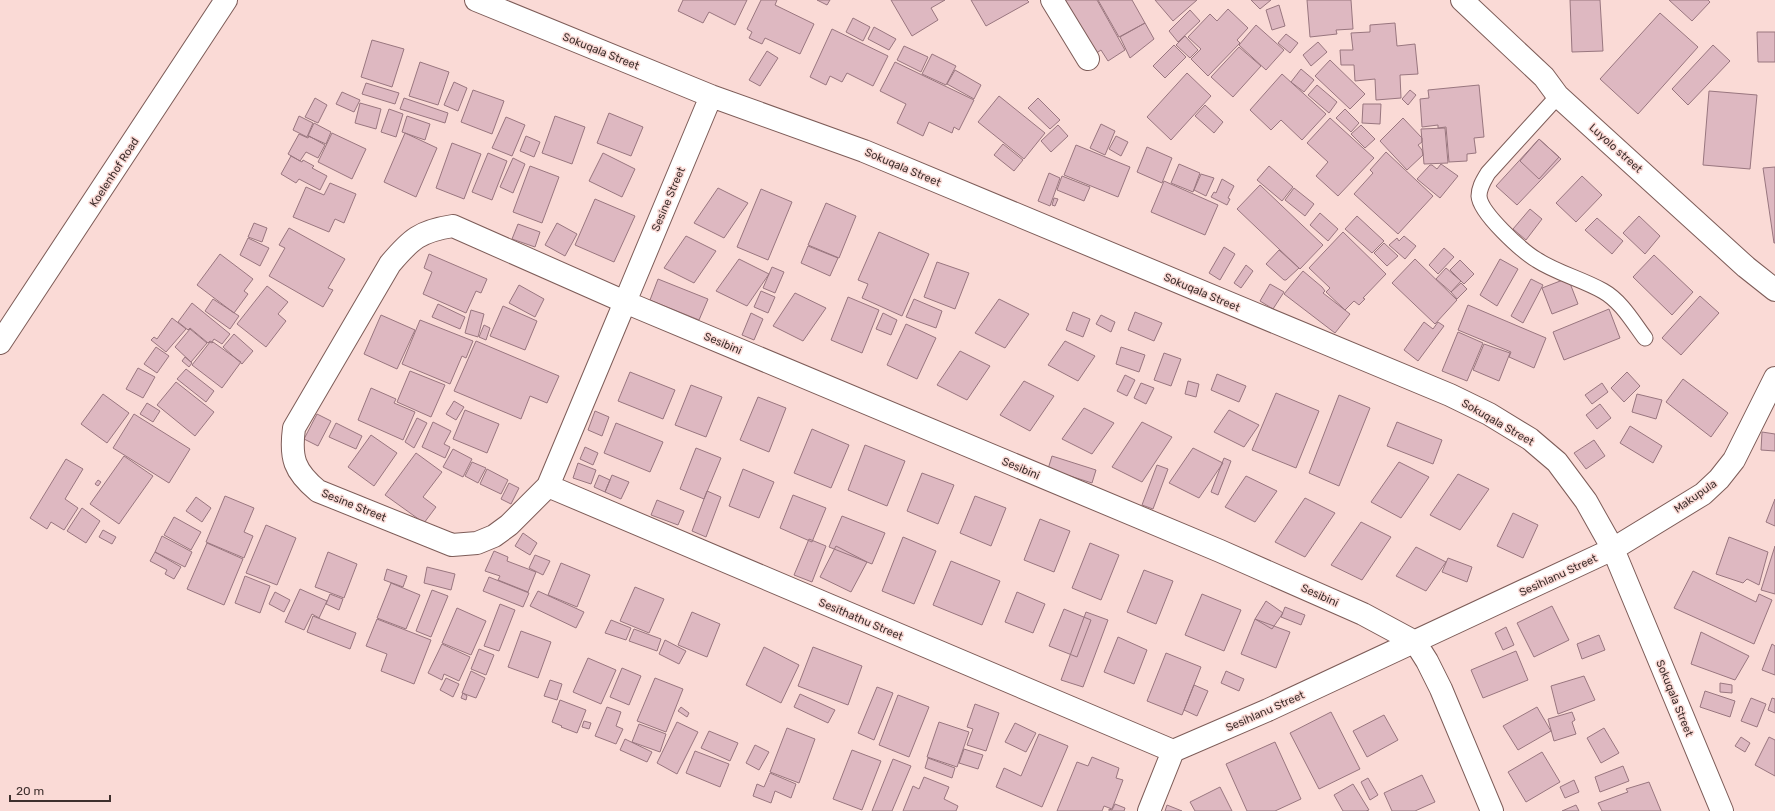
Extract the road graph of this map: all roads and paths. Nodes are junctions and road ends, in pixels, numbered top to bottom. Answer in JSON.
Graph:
{"nodes":[{"id":1,"x":226,"y":0,"type":"edge"},
{"id":2,"x":476,"y":0,"type":"edge"},
{"id":3,"x":1052,"y":0,"type":"edge"},
{"id":4,"x":1462,"y":0,"type":"edge"},
{"id":5,"x":1088,"y":59,"type":"dead end"},
{"id":6,"x":711,"y":96,"type":"junction"},
{"id":7,"x":1558,"y":96,"type":"junction"},
{"id":8,"x":1775,"y":290,"type":"edge"},
{"id":9,"x":625,"y":302,"type":"junction"},
{"id":10,"x":1645,"y":338,"type":"dead end"},
{"id":11,"x":0,"y":343,"type":"edge"},
{"id":12,"x":1775,"y":378,"type":"edge"},
{"id":13,"x":548,"y":486,"type":"junction"},
{"id":14,"x":1613,"y":549,"type":"junction"},
{"id":15,"x":1415,"y":642,"type":"junction"},
{"id":16,"x":1173,"y":751,"type":"junction"},
{"id":17,"x":1149,"y":811,"type":"edge"},
{"id":18,"x":1492,"y":811,"type":"edge"},
{"id":19,"x":1722,"y":811,"type":"edge"}],
"edges":[{"from":1,"to":11,"type":"street","name":"Koelenhof Road"},
{"from":2,"to":6,"type":"street","name":"Sokuqala Street"},
{"from":3,"to":5,"type":"street"},
{"from":4,"to":7,"type":"street","name":"Luyolo street"},
{"from":6,"to":9,"type":"street","name":"Sesine Street"},
{"from":6,"to":14,"type":"street","name":"Sokuqala Street"},
{"from":7,"to":8,"type":"street","name":"Luyolo street"},
{"from":7,"to":10,"type":"lane"},
{"from":9,"to":13,"type":"street","name":"Sesine Street"},
{"from":9,"to":13,"type":"street","name":"Sesine Street"},
{"from":9,"to":15,"type":"street","name":"Sesibini"},
{"from":12,"to":14,"type":"street","name":"Makupula"},
{"from":13,"to":16,"type":"street","name":"Sesithathu Street"},
{"from":14,"to":15,"type":"street","name":"Sesihlanu Street"},
{"from":14,"to":19,"type":"street","name":"Sokuqala Street"},
{"from":15,"to":16,"type":"street","name":"Sesihlanu Street"},
{"from":15,"to":18,"type":"street"},
{"from":16,"to":17,"type":"street"}]}
